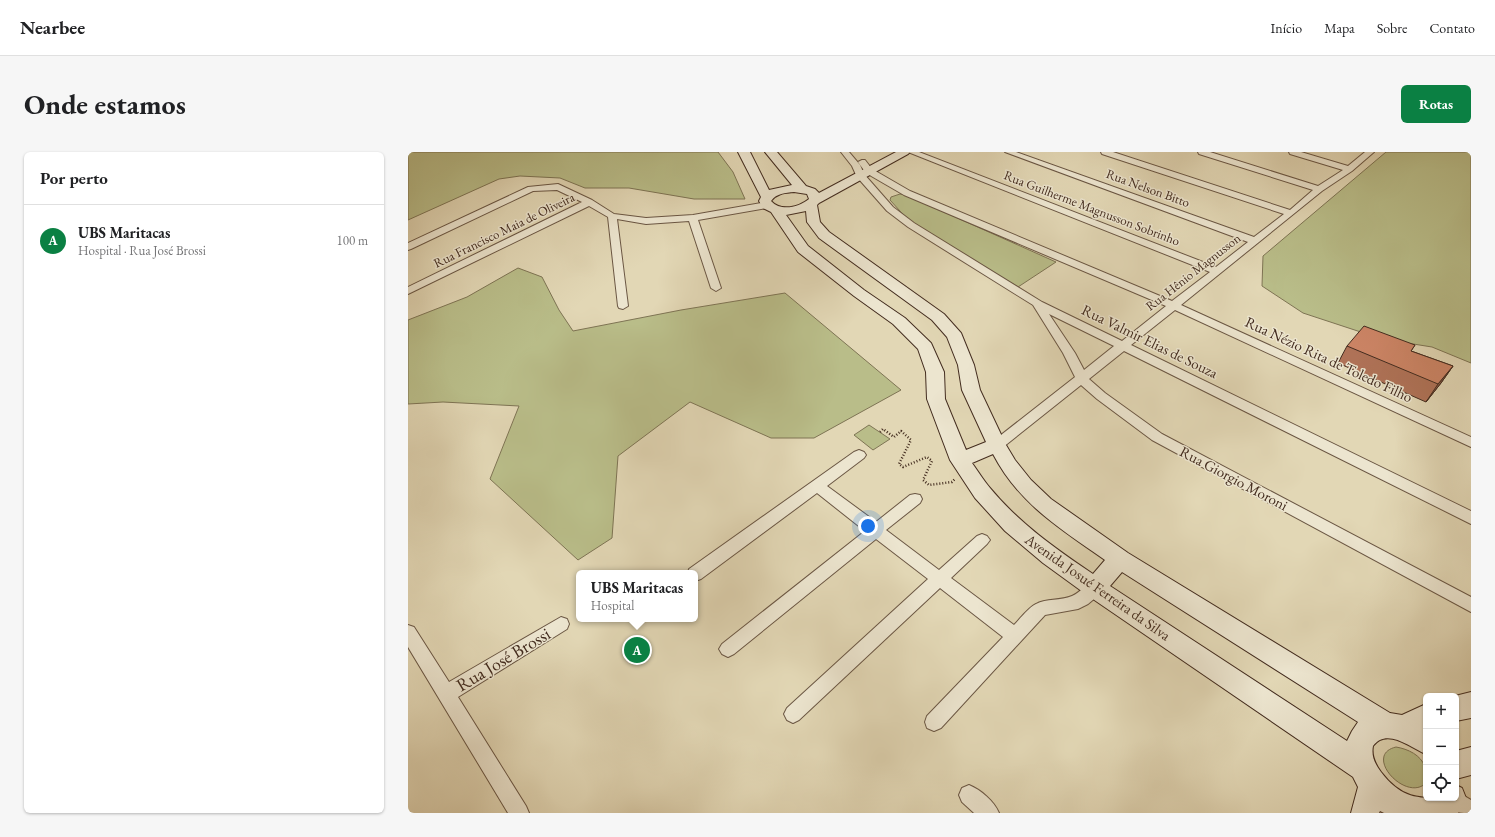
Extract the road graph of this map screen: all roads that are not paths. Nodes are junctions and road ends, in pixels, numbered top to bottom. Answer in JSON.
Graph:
{"nodes":[{"id":1,"x":744,"y":152,"type":"edge"},
{"id":2,"x":771,"y":152,"type":"edge"},
{"id":3,"x":845,"y":152,"type":"edge"},
{"id":4,"x":904,"y":152,"type":"edge"},
{"id":5,"x":912,"y":152,"type":"edge"},
{"id":6,"x":1009,"y":152,"type":"edge"},
{"id":7,"x":1105,"y":152,"type":"edge"},
{"id":8,"x":1202,"y":152,"type":"edge"},
{"id":9,"x":1293,"y":152,"type":"edge"},
{"id":10,"x":1370,"y":152,"type":"edge"},
{"id":11,"x":873,"y":155,"type":"dead end"},
{"id":12,"x":862,"y":168,"type":"junction"},
{"id":13,"x":1349,"y":168,"type":"junction"},
{"id":14,"x":1319,"y":189,"type":"junction"},
{"id":15,"x":907,"y":193,"type":"junction"},
{"id":16,"x":809,"y":196,"type":"junction"},
{"id":17,"x":882,"y":200,"type":"junction"},
{"id":18,"x":589,"y":202,"type":"junction"},
{"id":19,"x":770,"y":204,"type":"junction"},
{"id":20,"x":1291,"y":213,"type":"junction"},
{"id":21,"x":612,"y":216,"type":"junction"},
{"id":22,"x":693,"y":218,"type":"junction"},
{"id":23,"x":1255,"y":241,"type":"junction"},
{"id":24,"x":408,"y":247,"type":"edge"},
{"id":25,"x":1218,"y":271,"type":"junction"},
{"id":26,"x":716,"y":288,"type":"dead end"},
{"id":27,"x":408,"y":291,"type":"edge"},
{"id":28,"x":1038,"y":304,"type":"junction"},
{"id":29,"x":623,"y":306,"type":"dead end"},
{"id":30,"x":1174,"y":306,"type":"junction"},
{"id":31,"x":1123,"y":346,"type":"junction"},
{"id":32,"x":1082,"y":379,"type":"junction"},
{"id":33,"x":1471,"y":442,"type":"edge"},
{"id":34,"x":997,"y":445,"type":"junction"},
{"id":35,"x":859,"y":456,"type":"dead end"},
{"id":36,"x":964,"y":465,"type":"junction"},
{"id":37,"x":817,"y":486,"type":"junction"},
{"id":38,"x":915,"y":499,"type":"dead end"},
{"id":39,"x":1471,"y":518,"type":"edge"},
{"id":40,"x":875,"y":530,"type":"junction"},
{"id":41,"x":982,"y":540,"type":"dead end"},
{"id":42,"x":1120,"y":559,"type":"junction"},
{"id":43,"x":698,"y":572,"type":"edge"},
{"id":44,"x":940,"y":579,"type":"junction"},
{"id":45,"x":1095,"y":588,"type":"junction"},
{"id":46,"x":1471,"y":605,"type":"edge"},
{"id":47,"x":561,"y":624,"type":"dead end"},
{"id":48,"x":408,"y":632,"type":"edge"},
{"id":49,"x":1015,"y":636,"type":"junction"},
{"id":50,"x":728,"y":649,"type":"dead end"},
{"id":51,"x":446,"y":694,"type":"junction"},
{"id":52,"x":1471,"y":705,"type":"edge"},
{"id":53,"x":1459,"y":707,"type":"edge"},
{"id":54,"x":793,"y":714,"type":"dead end"},
{"id":55,"x":934,"y":722,"type":"dead end"},
{"id":56,"x":1410,"y":728,"type":"edge"},
{"id":57,"x":1471,"y":761,"type":"edge"},
{"id":58,"x":1459,"y":764,"type":"edge"},
{"id":59,"x":1368,"y":776,"type":"junction"},
{"id":60,"x":969,"y":795,"type":"dead end"},
{"id":61,"x":1444,"y":808,"type":"edge"},
{"id":62,"x":519,"y":813,"type":"edge"},
{"id":63,"x":989,"y":813,"type":"edge"},
{"id":64,"x":1365,"y":813,"type":"edge"}],
"edges":[{"from":1,"to":19,"type":"main road","name":"Avenida Josué Ferreira da Silva"},
{"from":2,"to":16,"type":"main road"},
{"from":3,"to":12,"type":"street","name":"Rua Valmir Elias de Souza"},
{"from":4,"to":12,"type":"main road"},
{"from":5,"to":25,"type":"street","name":"Rua Guilherme Magnusson Sobrinho"},
{"from":6,"to":23,"type":"street","name":"Rua Nelson Bitto"},
{"from":7,"to":20,"type":"street"},
{"from":8,"to":14,"type":"street"},
{"from":9,"to":13,"type":"street"},
{"from":10,"to":13,"type":"street","name":"Rua Hênio Magnusson"},
{"from":11,"to":12,"type":"main road"},
{"from":12,"to":15,"type":"street","name":"Rua Nézio Rita de Toledo Filho"},
{"from":12,"to":16,"type":"main road"},
{"from":12,"to":17,"type":"street","name":"Rua Valmir Elias de Souza"},
{"from":13,"to":14,"type":"street","name":"Rua Hênio Magnusson"},
{"from":14,"to":20,"type":"street","name":"Rua Hênio Magnusson"},
{"from":15,"to":17,"type":"street"},
{"from":15,"to":30,"type":"street","name":"Rua Nézio Rita de Toledo Filho"},
{"from":16,"to":19,"type":"main road"},
{"from":16,"to":19,"type":"main road"},
{"from":16,"to":34,"type":"main road"},
{"from":17,"to":28,"type":"street","name":"Rua Valmir Elias de Souza"},
{"from":18,"to":21,"type":"street"},
{"from":18,"to":24,"type":"street"},
{"from":18,"to":27,"type":"street","name":"Rua Francisco Maia de Oliveira"},
{"from":19,"to":22,"type":"street"},
{"from":19,"to":36,"type":"main road","name":"Avenida Josué Ferreira da Silva"},
{"from":20,"to":23,"type":"street","name":"Rua Hênio Magnusson"},
{"from":21,"to":22,"type":"street"},
{"from":21,"to":29,"type":"street"},
{"from":22,"to":26,"type":"street"},
{"from":23,"to":25,"type":"street","name":"Rua Hênio Magnusson"},
{"from":25,"to":30,"type":"street","name":"Rua Hênio Magnusson"},
{"from":28,"to":31,"type":"street","name":"Rua Valmir Elias de Souza"},
{"from":28,"to":32,"type":"street","name":"Rua Giorgio Moroni"},
{"from":30,"to":31,"type":"street","name":"Rua Hênio Magnusson"},
{"from":30,"to":33,"type":"street","name":"Rua Nézio Rita de Toledo Filho"},
{"from":31,"to":32,"type":"street","name":"Rua Hênio Magnusson"},
{"from":31,"to":39,"type":"street","name":"Rua Valmir Elias de Souza"},
{"from":32,"to":34,"type":"street","name":"Rua Hênio Magnusson"},
{"from":32,"to":46,"type":"street","name":"Rua Giorgio Moroni"},
{"from":34,"to":36,"type":"main road"},
{"from":34,"to":42,"type":"main road"},
{"from":35,"to":37,"type":"street"},
{"from":36,"to":45,"type":"main road","name":"Avenida Josué Ferreira da Silva"},
{"from":37,"to":40,"type":"street"},
{"from":37,"to":43,"type":"street"},
{"from":38,"to":40,"type":"street"},
{"from":40,"to":44,"type":"street"},
{"from":40,"to":50,"type":"street"},
{"from":41,"to":44,"type":"street"},
{"from":42,"to":45,"type":"main road"},
{"from":42,"to":56,"type":"main road"},
{"from":44,"to":49,"type":"street"},
{"from":44,"to":54,"type":"street"},
{"from":45,"to":49,"type":"street"},
{"from":45,"to":59,"type":"main road","name":"Avenida Josué Ferreira da Silva"},
{"from":47,"to":51,"type":"street","name":"Rua José Brossi"},
{"from":48,"to":51,"type":"street"},
{"from":49,"to":55,"type":"street"},
{"from":51,"to":62,"type":"street"},
{"from":52,"to":53,"type":"main road"},
{"from":56,"to":59,"type":"main road"},
{"from":57,"to":58,"type":"main road"},
{"from":59,"to":61,"type":"main road","name":"Avenida Josué Ferreira da Silva"},
{"from":59,"to":64,"type":"main road"},
{"from":60,"to":63,"type":"street"}]}
